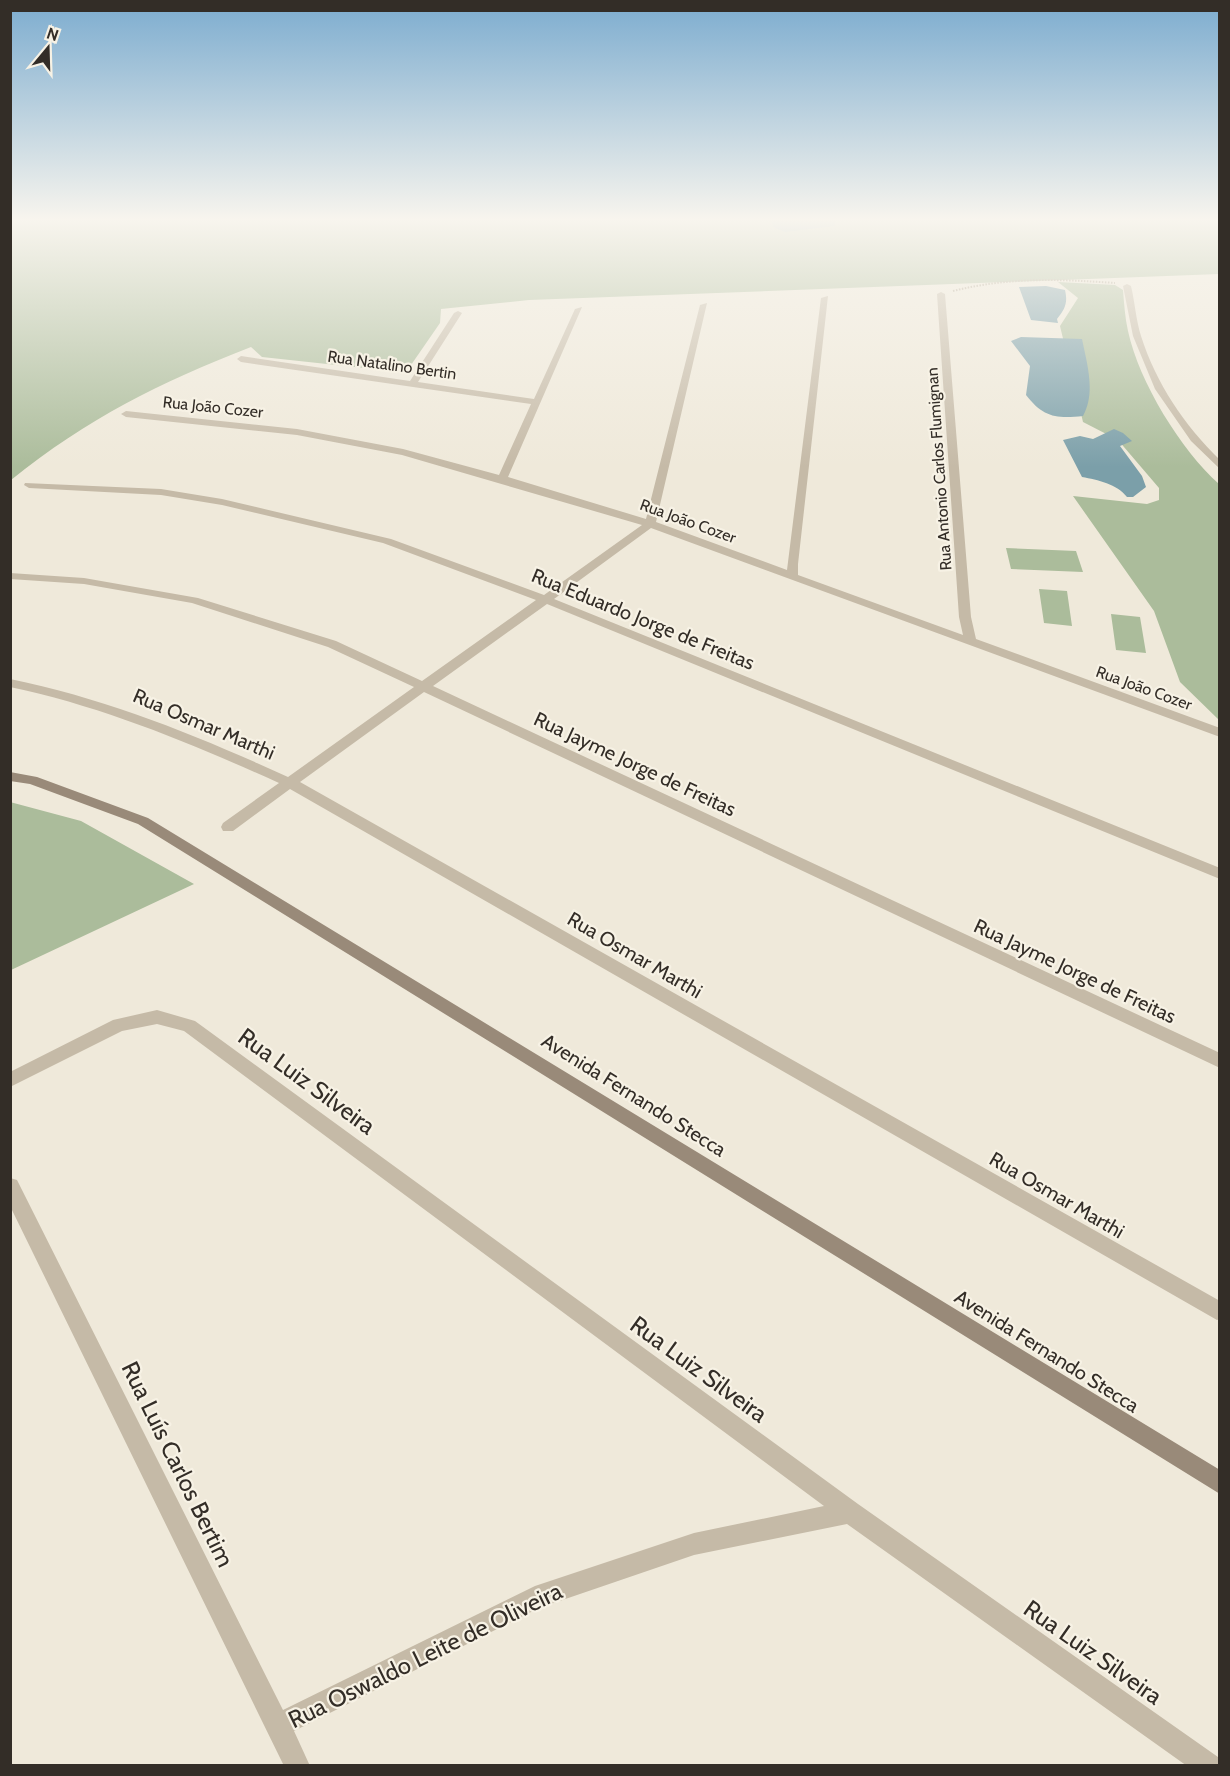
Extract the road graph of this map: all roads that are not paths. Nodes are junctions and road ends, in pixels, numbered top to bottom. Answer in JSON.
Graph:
{"nodes":[{"id":1,"x":825,"y":301,"type":"edge"},
{"id":2,"x":941,"y":301,"type":"edge"},
{"id":3,"x":1130,"y":301,"type":"edge"},
{"id":4,"x":704,"y":305,"type":"dead end"},
{"id":5,"x":579,"y":309,"type":"dead end"},
{"id":6,"x":458,"y":313,"type":"dead end"},
{"id":7,"x":241,"y":359,"type":"dead end"},
{"id":8,"x":413,"y":383,"type":"junction"},
{"id":9,"x":537,"y":402,"type":"junction"},
{"id":10,"x":126,"y":414,"type":"dead end"},
{"id":11,"x":1220,"y":466,"type":"edge"},
{"id":12,"x":502,"y":478,"type":"junction"},
{"id":13,"x":29,"y":484,"type":"dead end"},
{"id":14,"x":650,"y":524,"type":"junction"},
{"id":15,"x":10,"y":576,"type":"edge"},
{"id":16,"x":793,"y":577,"type":"junction"},
{"id":17,"x":545,"y":599,"type":"junction"},
{"id":18,"x":971,"y":642,"type":"junction"},
{"id":19,"x":10,"y":683,"type":"edge"},
{"id":20,"x":424,"y":686,"type":"junction"},
{"id":21,"x":1220,"y":733,"type":"edge"},
{"id":22,"x":10,"y":776,"type":"edge"},
{"id":23,"x":290,"y":783,"type":"junction"},
{"id":24,"x":228,"y":827,"type":"dead end"},
{"id":25,"x":1220,"y":874,"type":"edge"},
{"id":26,"x":1220,"y":1061,"type":"edge"},
{"id":27,"x":10,"y":1080,"type":"edge"},
{"id":28,"x":10,"y":1186,"type":"edge"},
{"id":29,"x":1217,"y":1310,"type":"dead end"},
{"id":30,"x":1220,"y":1483,"type":"edge"},
{"id":31,"x":850,"y":1512,"type":"junction"},
{"id":32,"x":278,"y":1726,"type":"junction"},
{"id":33,"x":298,"y":1766,"type":"edge"},
{"id":34,"x":1209,"y":1766,"type":"edge"}],
"edges":[{"from":1,"to":16,"type":"street"},
{"from":2,"to":18,"type":"street","name":"Rua Antonio Carlos Flumignan"},
{"from":3,"to":11,"type":"street"},
{"from":4,"to":14,"type":"street"},
{"from":5,"to":9,"type":"street"},
{"from":6,"to":8,"type":"street"},
{"from":7,"to":8,"type":"street","name":"Rua Natalino Bertin"},
{"from":8,"to":9,"type":"street","name":"Rua Natalino Bertin"},
{"from":9,"to":12,"type":"street"},
{"from":10,"to":12,"type":"street","name":"Rua João Cozer"},
{"from":12,"to":14,"type":"street","name":"Rua João Cozer"},
{"from":13,"to":17,"type":"street","name":"Rua Eduardo Jorge de Freitas"},
{"from":14,"to":16,"type":"street","name":"Rua João Cozer"},
{"from":14,"to":17,"type":"street"},
{"from":15,"to":20,"type":"street","name":"Rua Jayme Jorge de Freitas"},
{"from":16,"to":18,"type":"street","name":"Rua João Cozer"},
{"from":17,"to":20,"type":"street"},
{"from":17,"to":25,"type":"street","name":"Rua Eduardo Jorge de Freitas"},
{"from":18,"to":21,"type":"street","name":"Rua João Cozer"},
{"from":19,"to":23,"type":"street","name":"Rua Osmar Marthi"},
{"from":20,"to":23,"type":"street"},
{"from":20,"to":26,"type":"street","name":"Rua Jayme Jorge de Freitas"},
{"from":22,"to":30,"type":"street","name":"Avenida Fernando Stecca"},
{"from":23,"to":24,"type":"street"},
{"from":23,"to":29,"type":"street","name":"Rua Osmar Marthi"},
{"from":27,"to":31,"type":"street","name":"Rua Luiz Silveira"},
{"from":28,"to":32,"type":"street","name":"Rua Luís Carlos Bertim"},
{"from":31,"to":32,"type":"street","name":"Rua Oswaldo Leite de Oliveira"},
{"from":31,"to":34,"type":"street","name":"Rua Luiz Silveira"},
{"from":32,"to":33,"type":"street","name":"Rua Luís Carlos Bertim"}]}
